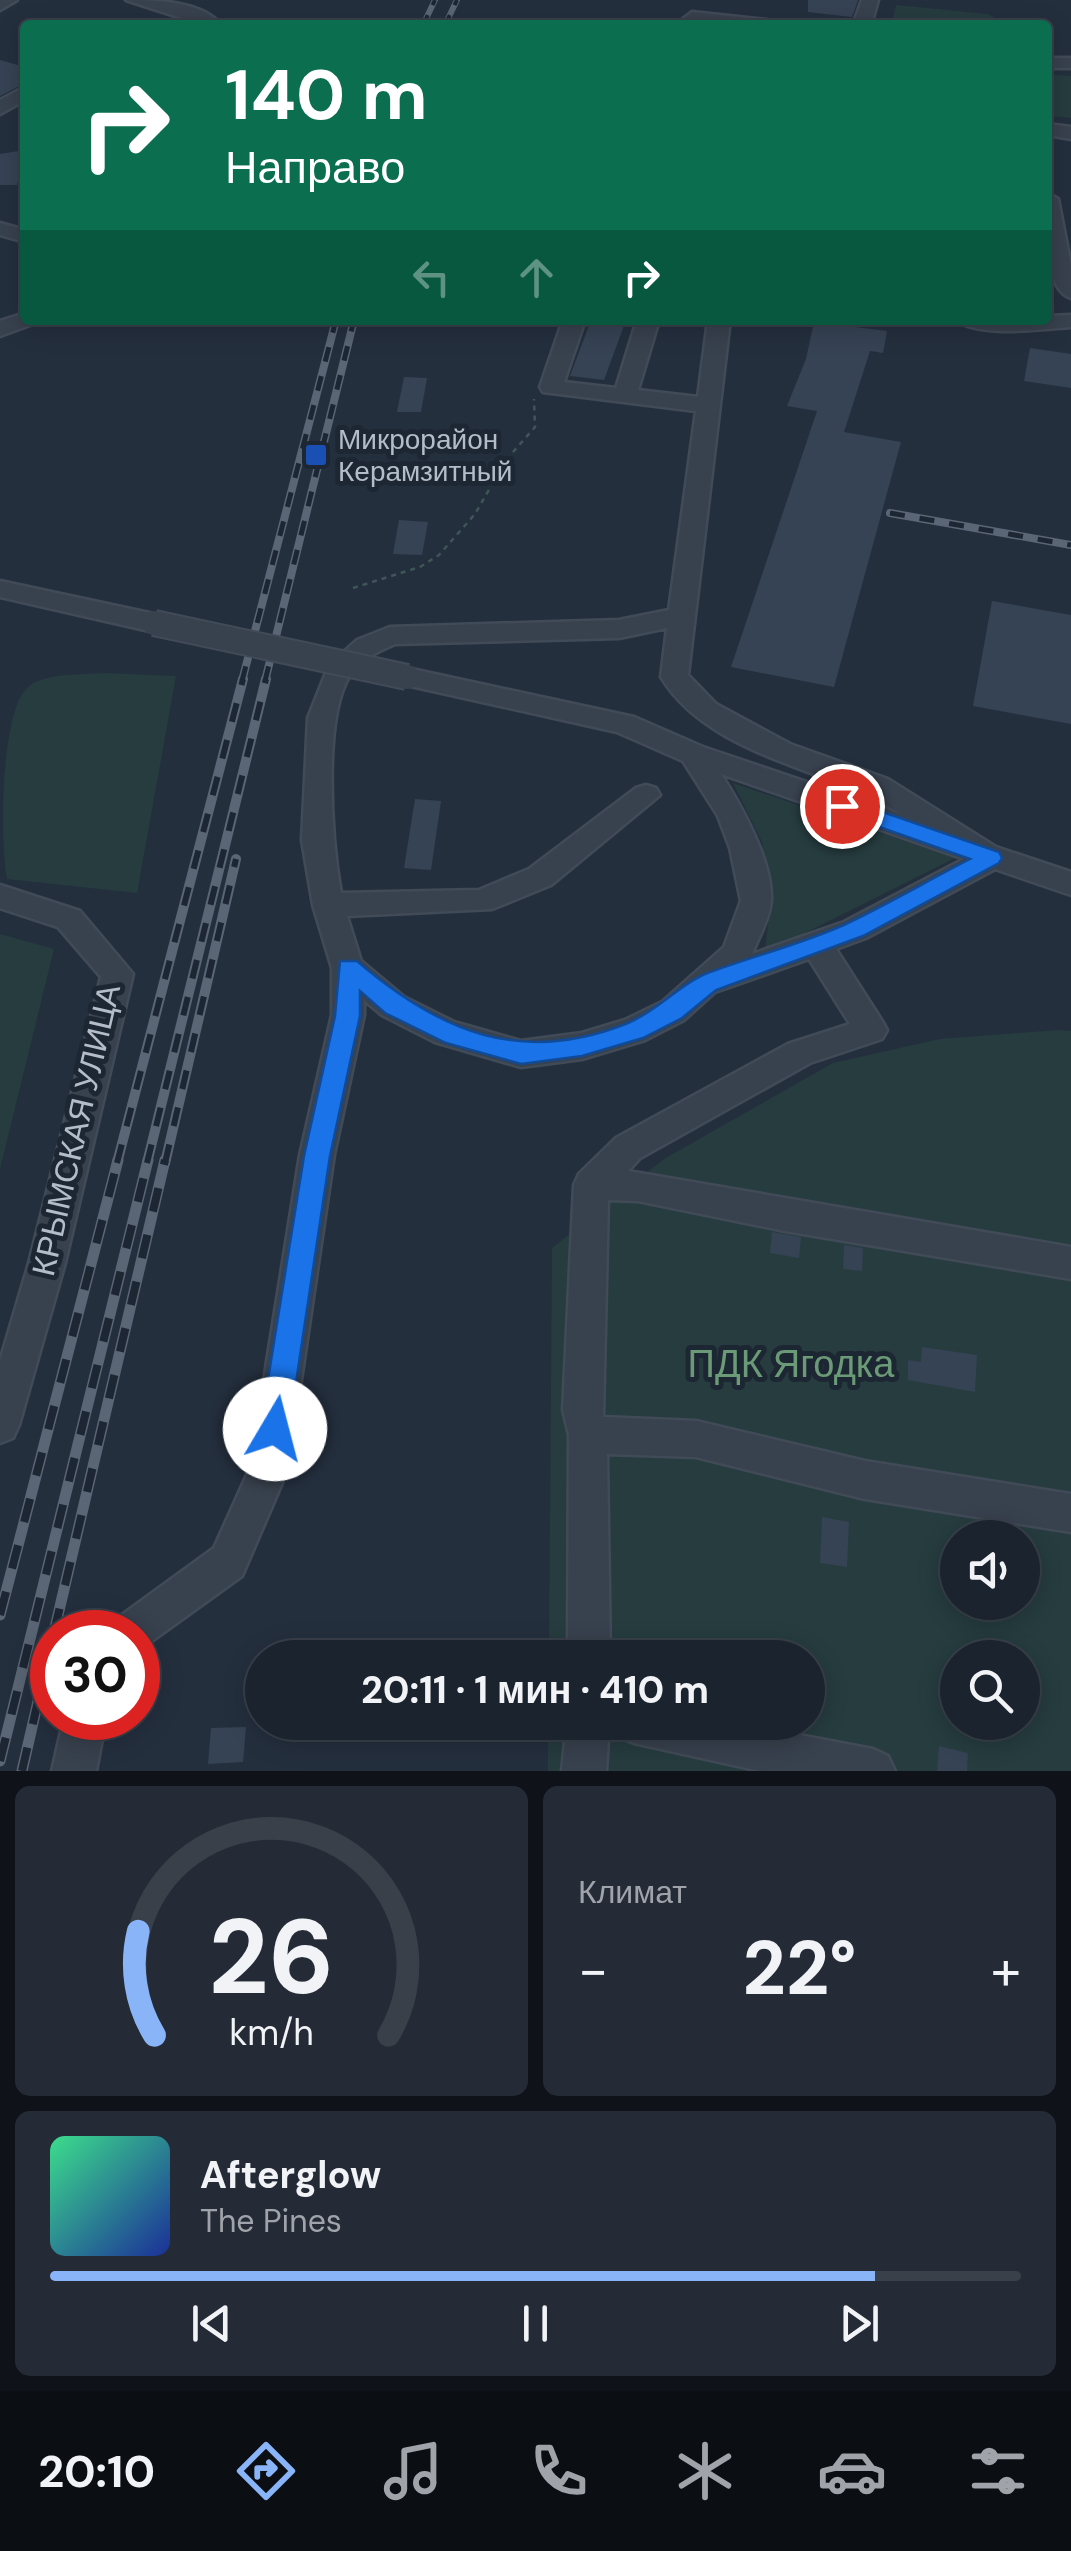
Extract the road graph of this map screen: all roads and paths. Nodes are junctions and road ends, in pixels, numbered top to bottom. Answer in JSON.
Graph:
{"nodes":[{"id":1,"x":9,"y":0,"type":"edge"},
{"id":2,"x":0,"y":5,"type":"edge"},
{"id":3,"x":150,"y":5,"type":"edge"},
{"id":4,"x":769,"y":19,"type":"edge"},
{"id":5,"x":207,"y":20,"type":"edge"},
{"id":6,"x":689,"y":20,"type":"edge"},
{"id":7,"x":20,"y":96,"type":"edge"},
{"id":8,"x":0,"y":112,"type":"edge"},
{"id":9,"x":1052,"y":222,"type":"edge"},
{"id":10,"x":1071,"y":292,"type":"edge"},
{"id":11,"x":572,"y":325,"type":"edge"},
{"id":12,"x":646,"y":325,"type":"edge"},
{"id":13,"x":717,"y":325,"type":"edge"},
{"id":14,"x":551,"y":388,"type":"junction"},
{"id":15,"x":625,"y":396,"type":"junction"},
{"id":16,"x":707,"y":405,"type":"junction"},
{"id":17,"x":352,"y":588,"type":"dead end"},
{"id":18,"x":0,"y":589,"type":"edge"},
{"id":19,"x":679,"y":617,"type":"junction"},
{"id":20,"x":693,"y":754,"type":"junction"},
{"id":21,"x":646,"y":795,"type":"dead end"},
{"id":22,"x":991,"y":858,"type":"junction"},
{"id":23,"x":1071,"y":884,"type":"edge"},
{"id":24,"x":0,"y":896,"type":"edge"},
{"id":25,"x":328,"y":905,"type":"junction"},
{"id":26,"x":816,"y":944,"type":"junction"},
{"id":27,"x":348,"y":968,"type":"junction"},
{"id":28,"x":708,"y":983,"type":"junction"},
{"id":29,"x":591,"y":1186,"type":"junction"},
{"id":30,"x":1071,"y":1263,"type":"edge"},
{"id":31,"x":0,"y":1425,"type":"edge"},
{"id":32,"x":588,"y":1435,"type":"junction"},
{"id":33,"x":1071,"y":1513,"type":"edge"},
{"id":34,"x":160,"y":1613,"type":"edge"},
{"id":35,"x":589,"y":1640,"type":"edge"},
{"id":36,"x":80,"y":1740,"type":"edge"},
{"id":37,"x":587,"y":1740,"type":"edge"},
{"id":38,"x":709,"y":1740,"type":"edge"},
{"id":39,"x":74,"y":1771,"type":"edge"},
{"id":40,"x":584,"y":1771,"type":"edge"},
{"id":41,"x":873,"y":1771,"type":"edge"}],
"edges":[{"from":1,"to":2,"type":"street"},
{"from":3,"to":5,"type":"street"},
{"from":4,"to":6,"type":"street"},
{"from":7,"to":8,"type":"street"},
{"from":9,"to":10,"type":"street"},
{"from":11,"to":14,"type":"street"},
{"from":12,"to":15,"type":"street"},
{"from":13,"to":16,"type":"street"},
{"from":14,"to":15,"type":"street"},
{"from":14,"to":17,"type":"path"},
{"from":15,"to":16,"type":"street"},
{"from":16,"to":19,"type":"street"},
{"from":18,"to":20,"type":"street","bridge":true},
{"from":19,"to":22,"type":"street"},
{"from":19,"to":25,"type":"street"},
{"from":20,"to":22,"type":"street"},
{"from":20,"to":28,"type":"street"},
{"from":21,"to":25,"type":"street"},
{"from":22,"to":23,"type":"street"},
{"from":22,"to":26,"type":"street"},
{"from":24,"to":31,"type":"street","name":"КРЫМСКАЯ УЛИЦА"},
{"from":25,"to":27,"type":"street"},
{"from":26,"to":28,"type":"street"},
{"from":26,"to":29,"type":"street"},
{"from":27,"to":28,"type":"street"},
{"from":27,"to":34,"type":"street"},
{"from":29,"to":30,"type":"street"},
{"from":29,"to":32,"type":"street"},
{"from":32,"to":33,"type":"street"},
{"from":32,"to":35,"type":"street"},
{"from":36,"to":39,"type":"street"},
{"from":37,"to":40,"type":"street"},
{"from":38,"to":41,"type":"street"}]}
